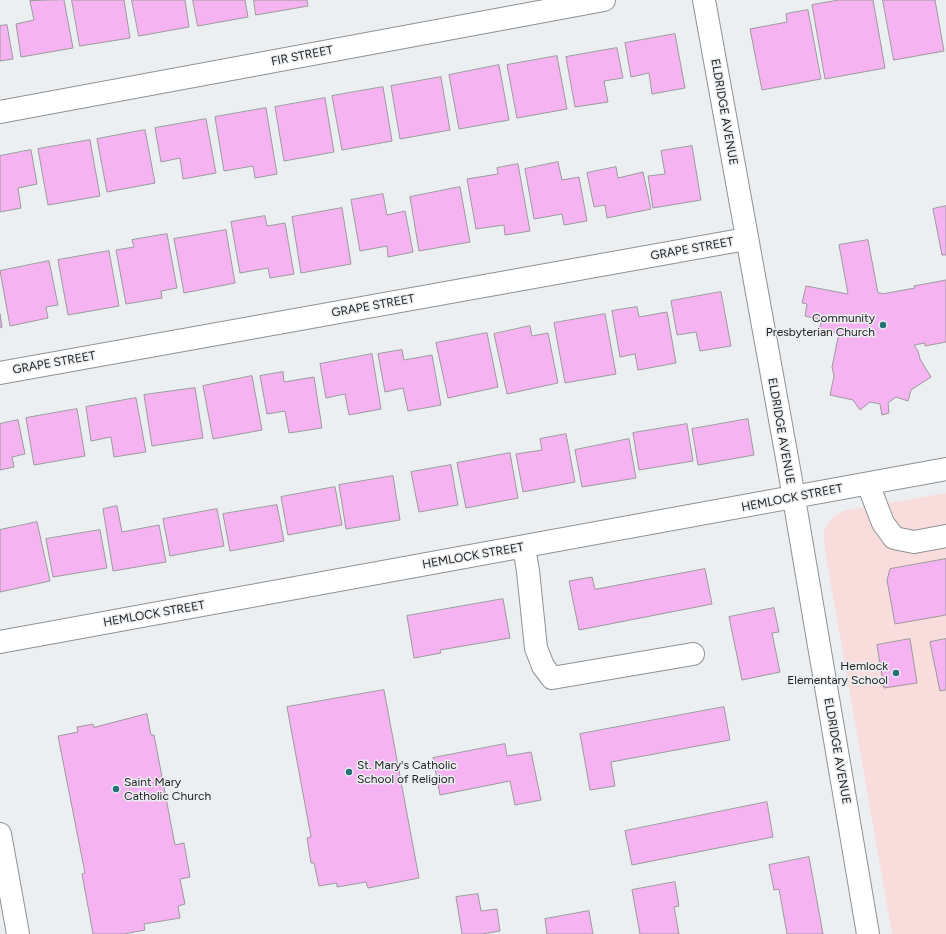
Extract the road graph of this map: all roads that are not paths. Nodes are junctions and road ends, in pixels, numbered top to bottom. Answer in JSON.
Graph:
{"nodes":[{"id":1,"x":604,"y":0,"type":"edge"},
{"id":2,"x":704,"y":0,"type":"edge"},
{"id":3,"x":0,"y":112,"type":"edge"},
{"id":4,"x":746,"y":239,"type":"junction"},
{"id":5,"x":0,"y":373,"type":"edge"},
{"id":6,"x":946,"y":469,"type":"edge"},
{"id":7,"x":868,"y":484,"type":"junction"},
{"id":8,"x":794,"y":498,"type":"junction"},
{"id":9,"x":946,"y":536,"type":"edge"},
{"id":10,"x":524,"y":547,"type":"junction"},
{"id":11,"x":0,"y":642,"type":"edge"},
{"id":12,"x":693,"y":654,"type":"dead end"},
{"id":13,"x":0,"y":834,"type":"edge"},
{"id":14,"x":6,"y":906,"type":"edge"},
{"id":15,"x":18,"y":934,"type":"edge"},
{"id":16,"x":868,"y":934,"type":"edge"}],
"edges":[{"from":1,"to":3,"type":"street","name":"FIR STREET"},
{"from":2,"to":4,"type":"street","name":"ELDRIDGE AVENUE"},
{"from":4,"to":5,"type":"street","name":"GRAPE STREET"},
{"from":4,"to":8,"type":"street","name":"ELDRIDGE AVENUE"},
{"from":6,"to":7,"type":"street","name":"HEMLOCK STREET"},
{"from":7,"to":8,"type":"street","name":"HEMLOCK STREET"},
{"from":7,"to":9,"type":"street"},
{"from":8,"to":10,"type":"street","name":"HEMLOCK STREET"},
{"from":8,"to":16,"type":"street","name":"ELDRIDGE AVENUE"},
{"from":10,"to":11,"type":"street","name":"HEMLOCK STREET"},
{"from":10,"to":12,"type":"street"},
{"from":13,"to":14,"type":"street"},
{"from":14,"to":15,"type":"street"}]}
